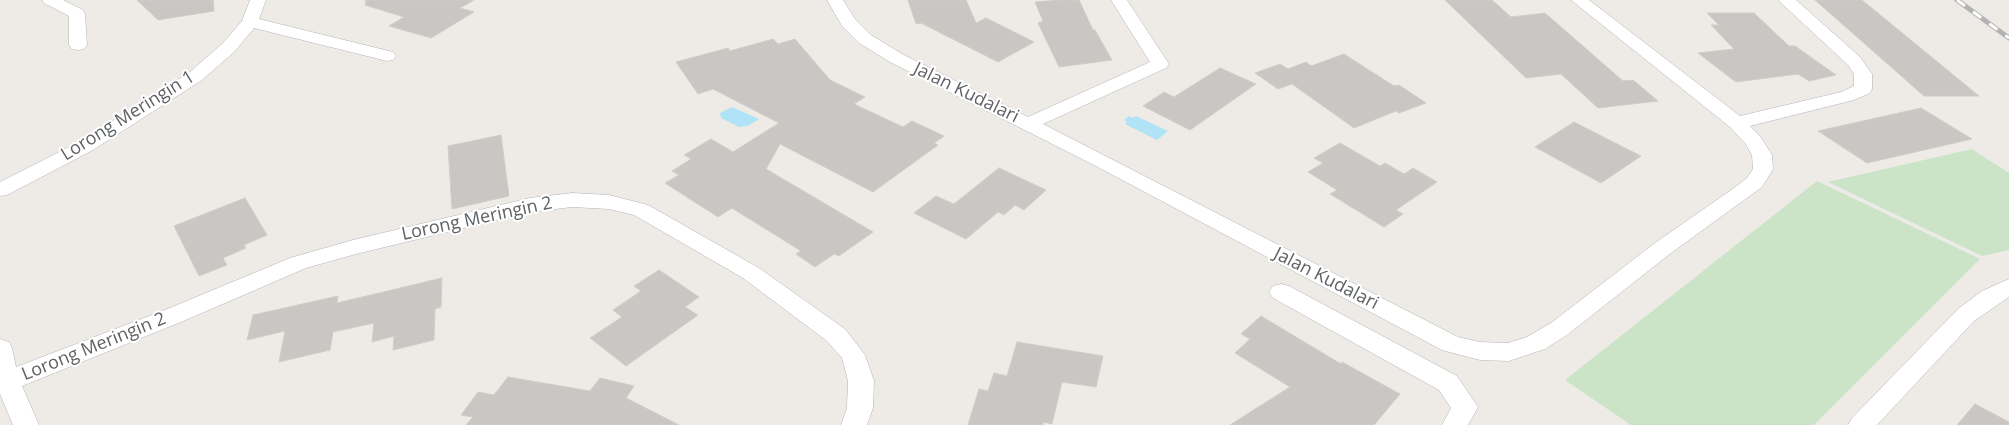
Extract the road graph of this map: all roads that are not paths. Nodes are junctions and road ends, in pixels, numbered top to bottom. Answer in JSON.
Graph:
{"nodes":[{"id":1,"x":50,"y":0,"type":"edge"},
{"id":2,"x":258,"y":0,"type":"edge"},
{"id":3,"x":835,"y":0,"type":"edge"},
{"id":4,"x":1119,"y":0,"type":"edge"},
{"id":5,"x":1579,"y":0,"type":"edge"},
{"id":6,"x":1786,"y":0,"type":"edge"},
{"id":7,"x":250,"y":22,"type":"junction"},
{"id":8,"x":78,"y":45,"type":"dead end"},
{"id":9,"x":387,"y":56,"type":"dead end"},
{"id":10,"x":1737,"y":123,"type":"junction"},
{"id":11,"x":1028,"y":124,"type":"junction"},
{"id":12,"x":0,"y":190,"type":"edge"},
{"id":13,"x":2009,"y":287,"type":"edge"},
{"id":14,"x":1281,"y":292,"type":"dead end"},
{"id":15,"x":0,"y":348,"type":"edge"},
{"id":16,"x":7,"y":381,"type":"junction"},
{"id":17,"x":26,"y":425,"type":"edge"},
{"id":18,"x":854,"y":425,"type":"edge"},
{"id":19,"x":1456,"y":425,"type":"edge"},
{"id":20,"x":1862,"y":425,"type":"edge"}],
"edges":[{"from":1,"to":8,"type":"street"},
{"from":2,"to":7,"type":"street","name":"Lorong Meringin 1"},
{"from":3,"to":11,"type":"street","name":"Jalan Kudalari"},
{"from":4,"to":11,"type":"street"},
{"from":5,"to":10,"type":"street"},
{"from":6,"to":10,"type":"street"},
{"from":7,"to":9,"type":"street"},
{"from":7,"to":12,"type":"street","name":"Lorong Meringin 1"},
{"from":10,"to":11,"type":"street","name":"Jalan Kudalari"},
{"from":13,"to":20,"type":"street"},
{"from":14,"to":19,"type":"street"},
{"from":15,"to":16,"type":"street"},
{"from":16,"to":17,"type":"street"},
{"from":16,"to":18,"type":"street","name":"Lorong Meringin 2"}]}
